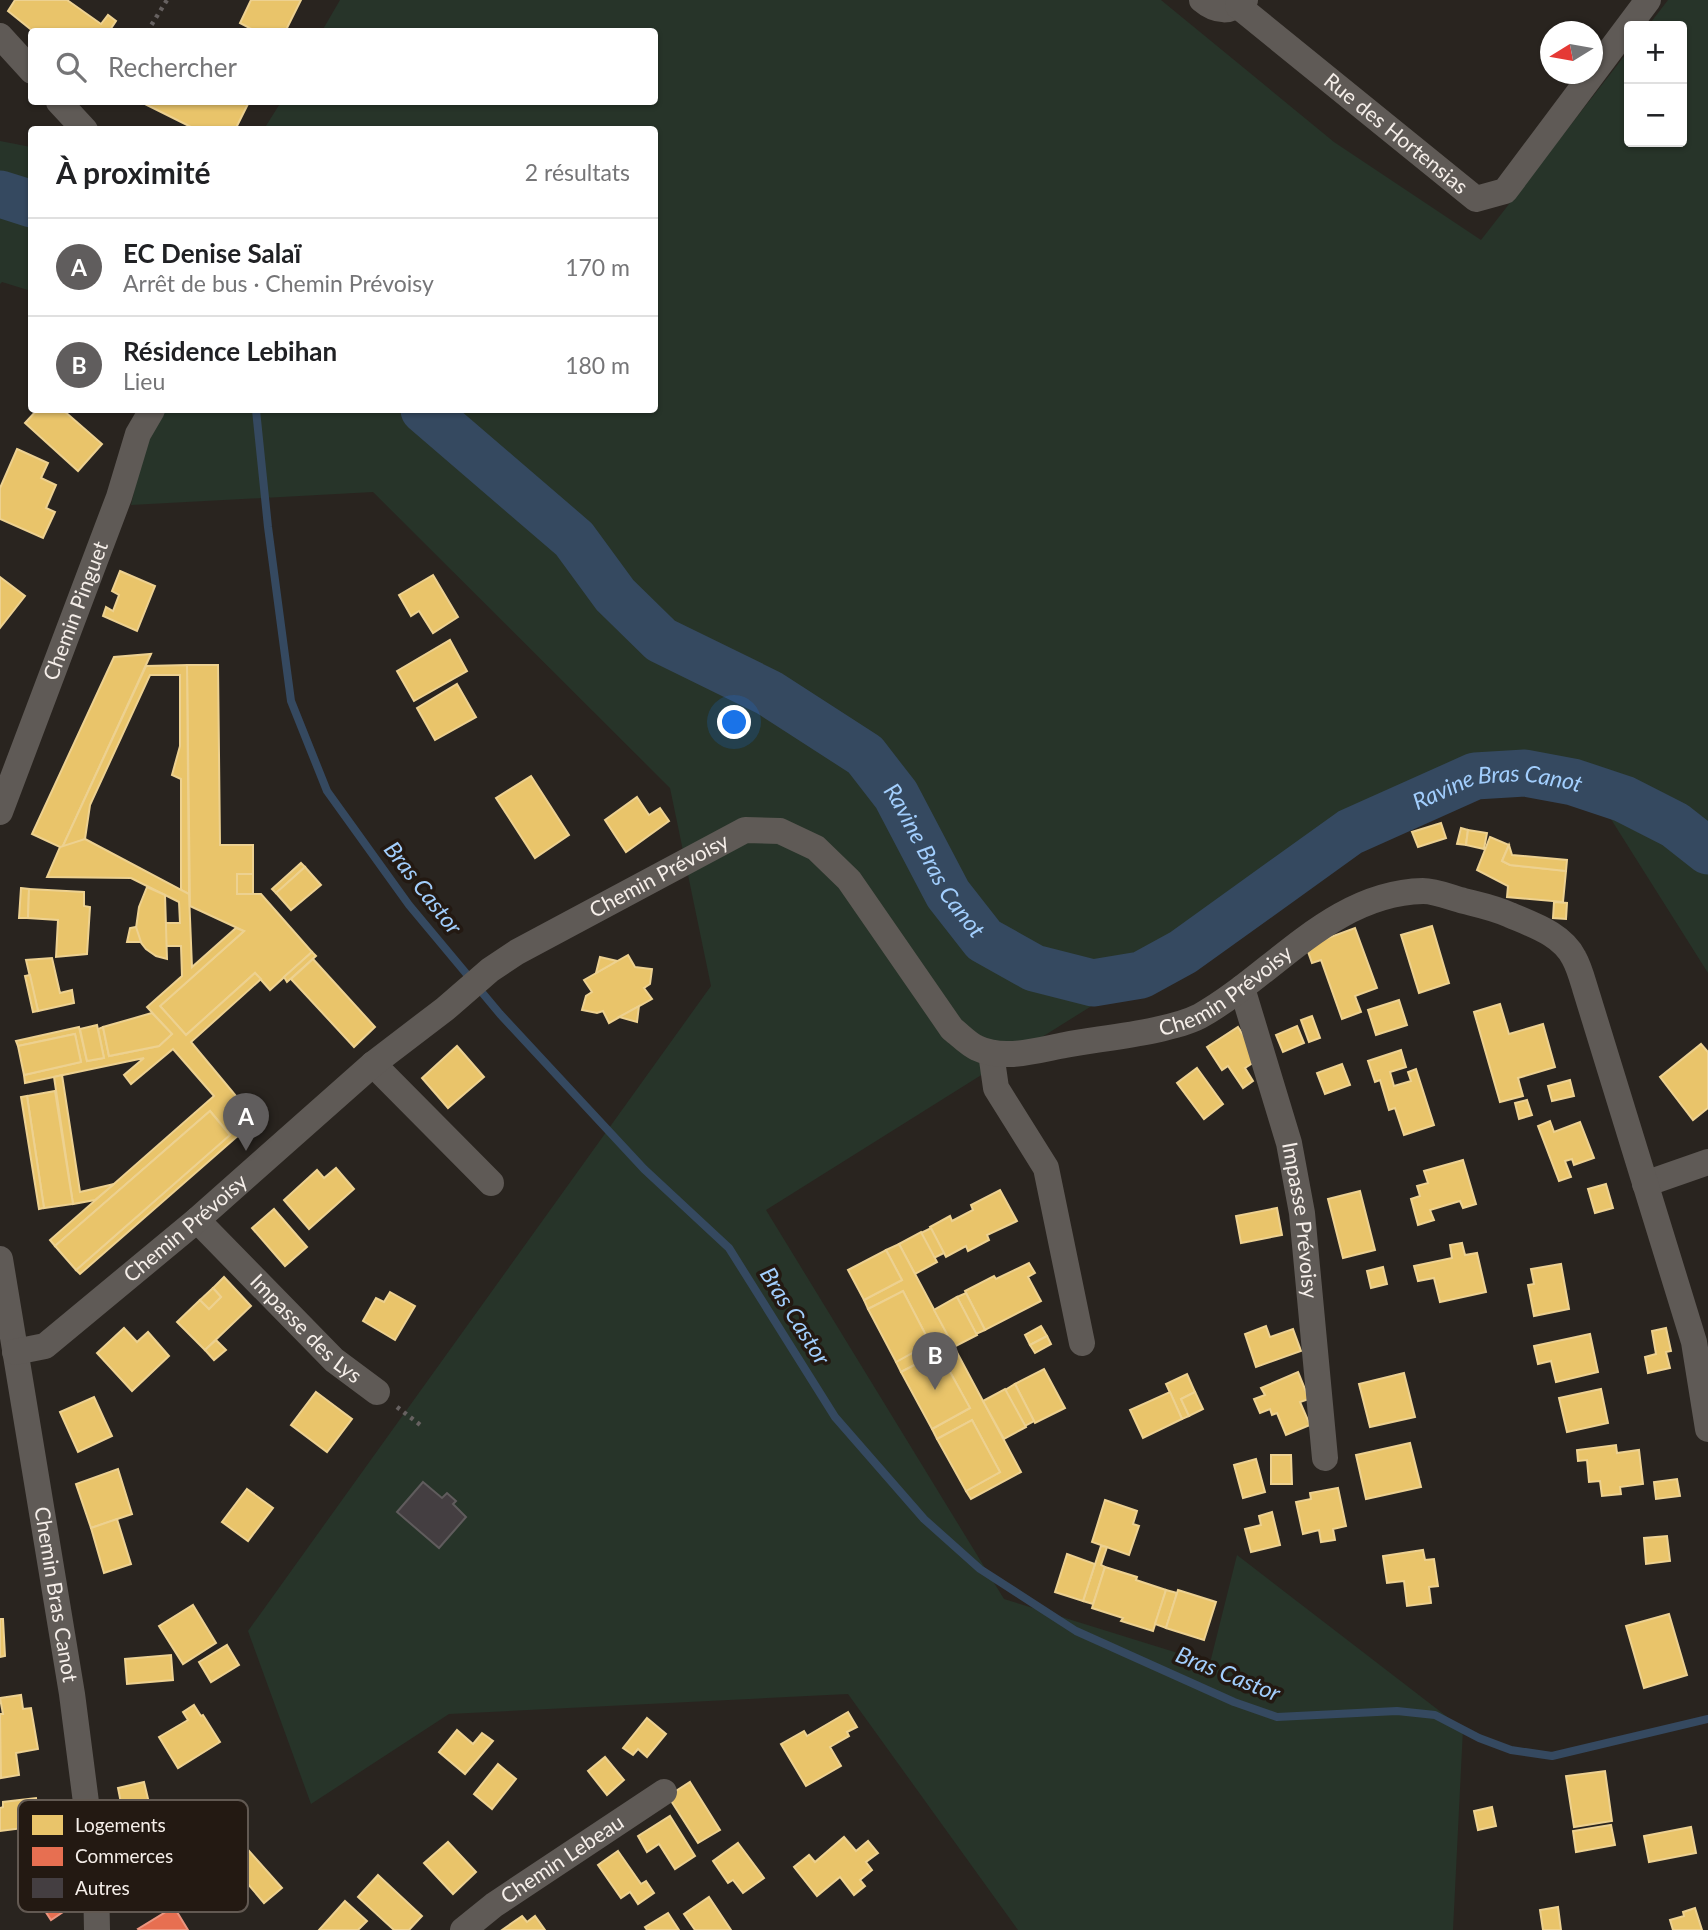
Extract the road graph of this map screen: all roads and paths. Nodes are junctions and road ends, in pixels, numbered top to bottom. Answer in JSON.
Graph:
{"nodes":[{"id":1,"x":167,"y":0,"type":"edge"},
{"id":2,"x":1202,"y":0,"type":"edge"},
{"id":3,"x":1648,"y":0,"type":"edge"},
{"id":4,"x":1242,"y":3,"type":"edge"},
{"id":5,"x":150,"y":28,"type":"edge"},
{"id":6,"x":0,"y":36,"type":"edge"},
{"id":7,"x":28,"y":67,"type":"edge"},
{"id":8,"x":62,"y":105,"type":"edge"},
{"id":9,"x":81,"y":126,"type":"edge"},
{"id":10,"x":150,"y":413,"type":"edge"},
{"id":11,"x":0,"y":812,"type":"edge"},
{"id":12,"x":1242,"y":988,"type":"junction"},
{"id":13,"x":991,"y":1053,"type":"junction"},
{"id":14,"x":373,"y":1064,"type":"junction"},
{"id":15,"x":1708,"y":1162,"type":"edge"},
{"id":16,"x":491,"y":1183,"type":"dead end"},
{"id":17,"x":1645,"y":1184,"type":"junction"},
{"id":18,"x":197,"y":1220,"type":"junction"},
{"id":19,"x":0,"y":1259,"type":"edge"},
{"id":20,"x":1082,"y":1343,"type":"dead end"},
{"id":21,"x":15,"y":1352,"type":"junction"},
{"id":22,"x":377,"y":1392,"type":"joint"},
{"id":23,"x":424,"y":1427,"type":"dead end"},
{"id":24,"x":1708,"y":1429,"type":"edge"},
{"id":25,"x":1325,"y":1458,"type":"dead end"},
{"id":26,"x":664,"y":1792,"type":"dead end"},
{"id":27,"x":86,"y":1800,"type":"edge"},
{"id":28,"x":97,"y":1912,"type":"edge"},
{"id":29,"x":97,"y":1930,"type":"edge"},
{"id":30,"x":463,"y":1930,"type":"edge"}],
"edges":[{"from":1,"to":5,"type":"path"},
{"from":2,"to":4,"type":"street"},
{"from":3,"to":4,"type":"street","name":"Rue des Hortensias"},
{"from":6,"to":7,"type":"street"},
{"from":8,"to":9,"type":"street"},
{"from":10,"to":11,"type":"street","name":"Chemin Pinguet"},
{"from":12,"to":13,"type":"street","name":"Chemin Prévoisy"},
{"from":12,"to":17,"type":"street","name":"Chemin Prévoisy"},
{"from":12,"to":25,"type":"street","name":"Impasse Prévoisy"},
{"from":13,"to":14,"type":"street","name":"Chemin Prévoisy"},
{"from":13,"to":20,"type":"street"},
{"from":14,"to":16,"type":"street"},
{"from":14,"to":18,"type":"street","name":"Chemin Prévoisy"},
{"from":15,"to":17,"type":"street"},
{"from":17,"to":24,"type":"street","name":"Chemin Prévoisy"},
{"from":18,"to":21,"type":"street","name":"Chemin Prévoisy"},
{"from":18,"to":22,"type":"street","name":"Impasse des Lys"},
{"from":19,"to":21,"type":"street","name":"Chemin Bras Canot"},
{"from":21,"to":27,"type":"street","name":"Chemin Bras Canot"},
{"from":22,"to":23,"type":"path","name":"Impasse des Lys"},
{"from":26,"to":30,"type":"street","name":"Chemin Lebeau"},
{"from":28,"to":29,"type":"street","name":"Chemin Bras Canot"}]}
